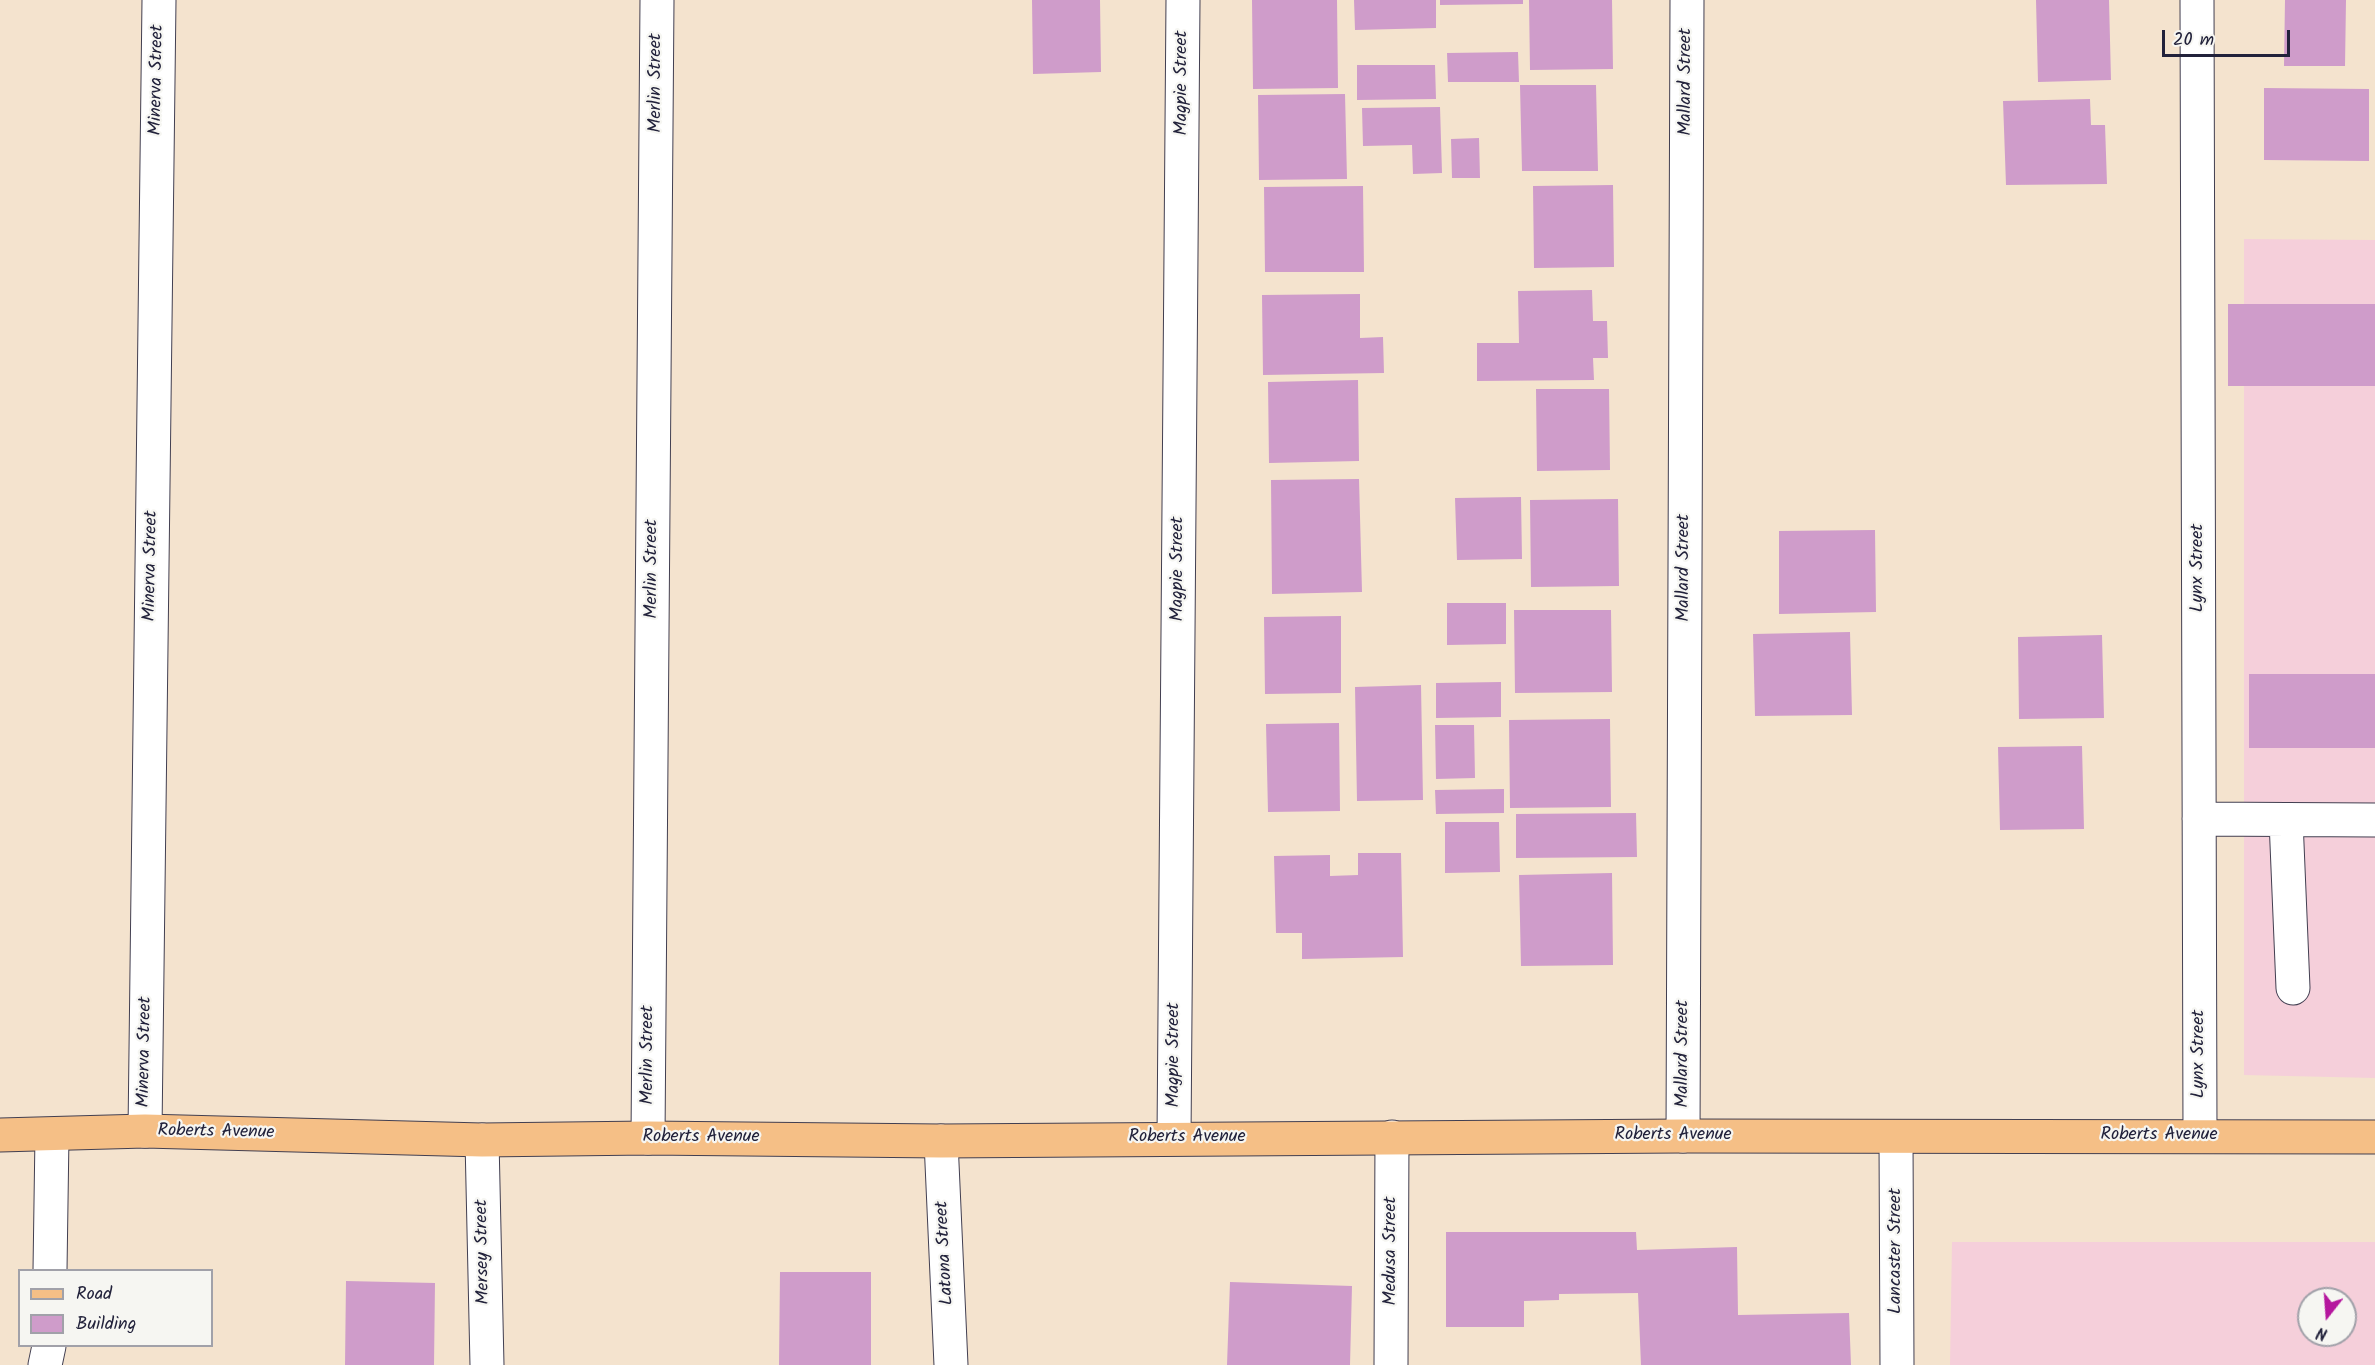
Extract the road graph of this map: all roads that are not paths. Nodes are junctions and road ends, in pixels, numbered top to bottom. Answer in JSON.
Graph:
{"nodes":[{"id":1,"x":159,"y":0,"type":"edge"},
{"id":2,"x":657,"y":0,"type":"edge"},
{"id":3,"x":1184,"y":0,"type":"edge"},
{"id":4,"x":1687,"y":0,"type":"edge"},
{"id":5,"x":2197,"y":0,"type":"edge"},
{"id":6,"x":2199,"y":819,"type":"junction"},
{"id":7,"x":2286,"y":820,"type":"junction"},
{"id":8,"x":2375,"y":820,"type":"edge"},
{"id":9,"x":2292,"y":988,"type":"dead end"},
{"id":10,"x":145,"y":1131,"type":"junction"},
{"id":11,"x":0,"y":1135,"type":"edge"},
{"id":12,"x":52,"y":1135,"type":"junction"},
{"id":13,"x":1683,"y":1136,"type":"junction"},
{"id":14,"x":2200,"y":1136,"type":"junction"},
{"id":15,"x":1392,"y":1137,"type":"junction"},
{"id":16,"x":2375,"y":1137,"type":"edge"},
{"id":17,"x":648,"y":1138,"type":"junction"},
{"id":18,"x":1174,"y":1138,"type":"junction"},
{"id":19,"x":1896,"y":1138,"type":"junction"},
{"id":20,"x":482,"y":1140,"type":"junction"},
{"id":21,"x":941,"y":1141,"type":"junction"},
{"id":22,"x":50,"y":1269,"type":"edge"},
{"id":23,"x":49,"y":1347,"type":"edge"},
{"id":24,"x":45,"y":1365,"type":"edge"},
{"id":25,"x":487,"y":1365,"type":"edge"},
{"id":26,"x":951,"y":1365,"type":"edge"},
{"id":27,"x":1391,"y":1365,"type":"edge"},
{"id":28,"x":1897,"y":1365,"type":"edge"}],
"edges":[{"from":1,"to":10,"type":"street","name":"Minerva Street"},
{"from":2,"to":17,"type":"street","name":"Merlin Street"},
{"from":3,"to":18,"type":"street","name":"Magpie Street"},
{"from":4,"to":13,"type":"street","name":"Mallard Street"},
{"from":5,"to":6,"type":"street","name":"Lynx Street"},
{"from":6,"to":7,"type":"street"},
{"from":6,"to":14,"type":"street","name":"Lynx Street"},
{"from":7,"to":8,"type":"street"},
{"from":7,"to":9,"type":"street"},
{"from":10,"to":12,"type":"main road","name":"Roberts Avenue"},
{"from":10,"to":20,"type":"main road","name":"Roberts Avenue"},
{"from":11,"to":12,"type":"main road","name":"Roberts Avenue"},
{"from":12,"to":22,"type":"street"},
{"from":13,"to":15,"type":"main road","name":"Roberts Avenue"},
{"from":13,"to":19,"type":"main road","name":"Roberts Avenue"},
{"from":14,"to":16,"type":"main road","name":"Roberts Avenue"},
{"from":14,"to":19,"type":"main road","name":"Roberts Avenue"},
{"from":15,"to":18,"type":"main road","name":"Roberts Avenue"},
{"from":15,"to":27,"type":"street","name":"Medusa Street"},
{"from":17,"to":20,"type":"main road","name":"Roberts Avenue"},
{"from":17,"to":21,"type":"main road","name":"Roberts Avenue"},
{"from":18,"to":21,"type":"main road","name":"Roberts Avenue"},
{"from":19,"to":28,"type":"street","name":"Lancaster Street"},
{"from":20,"to":25,"type":"street","name":"Mersey Street"},
{"from":21,"to":26,"type":"street","name":"Latona Street"},
{"from":23,"to":24,"type":"street"}]}
